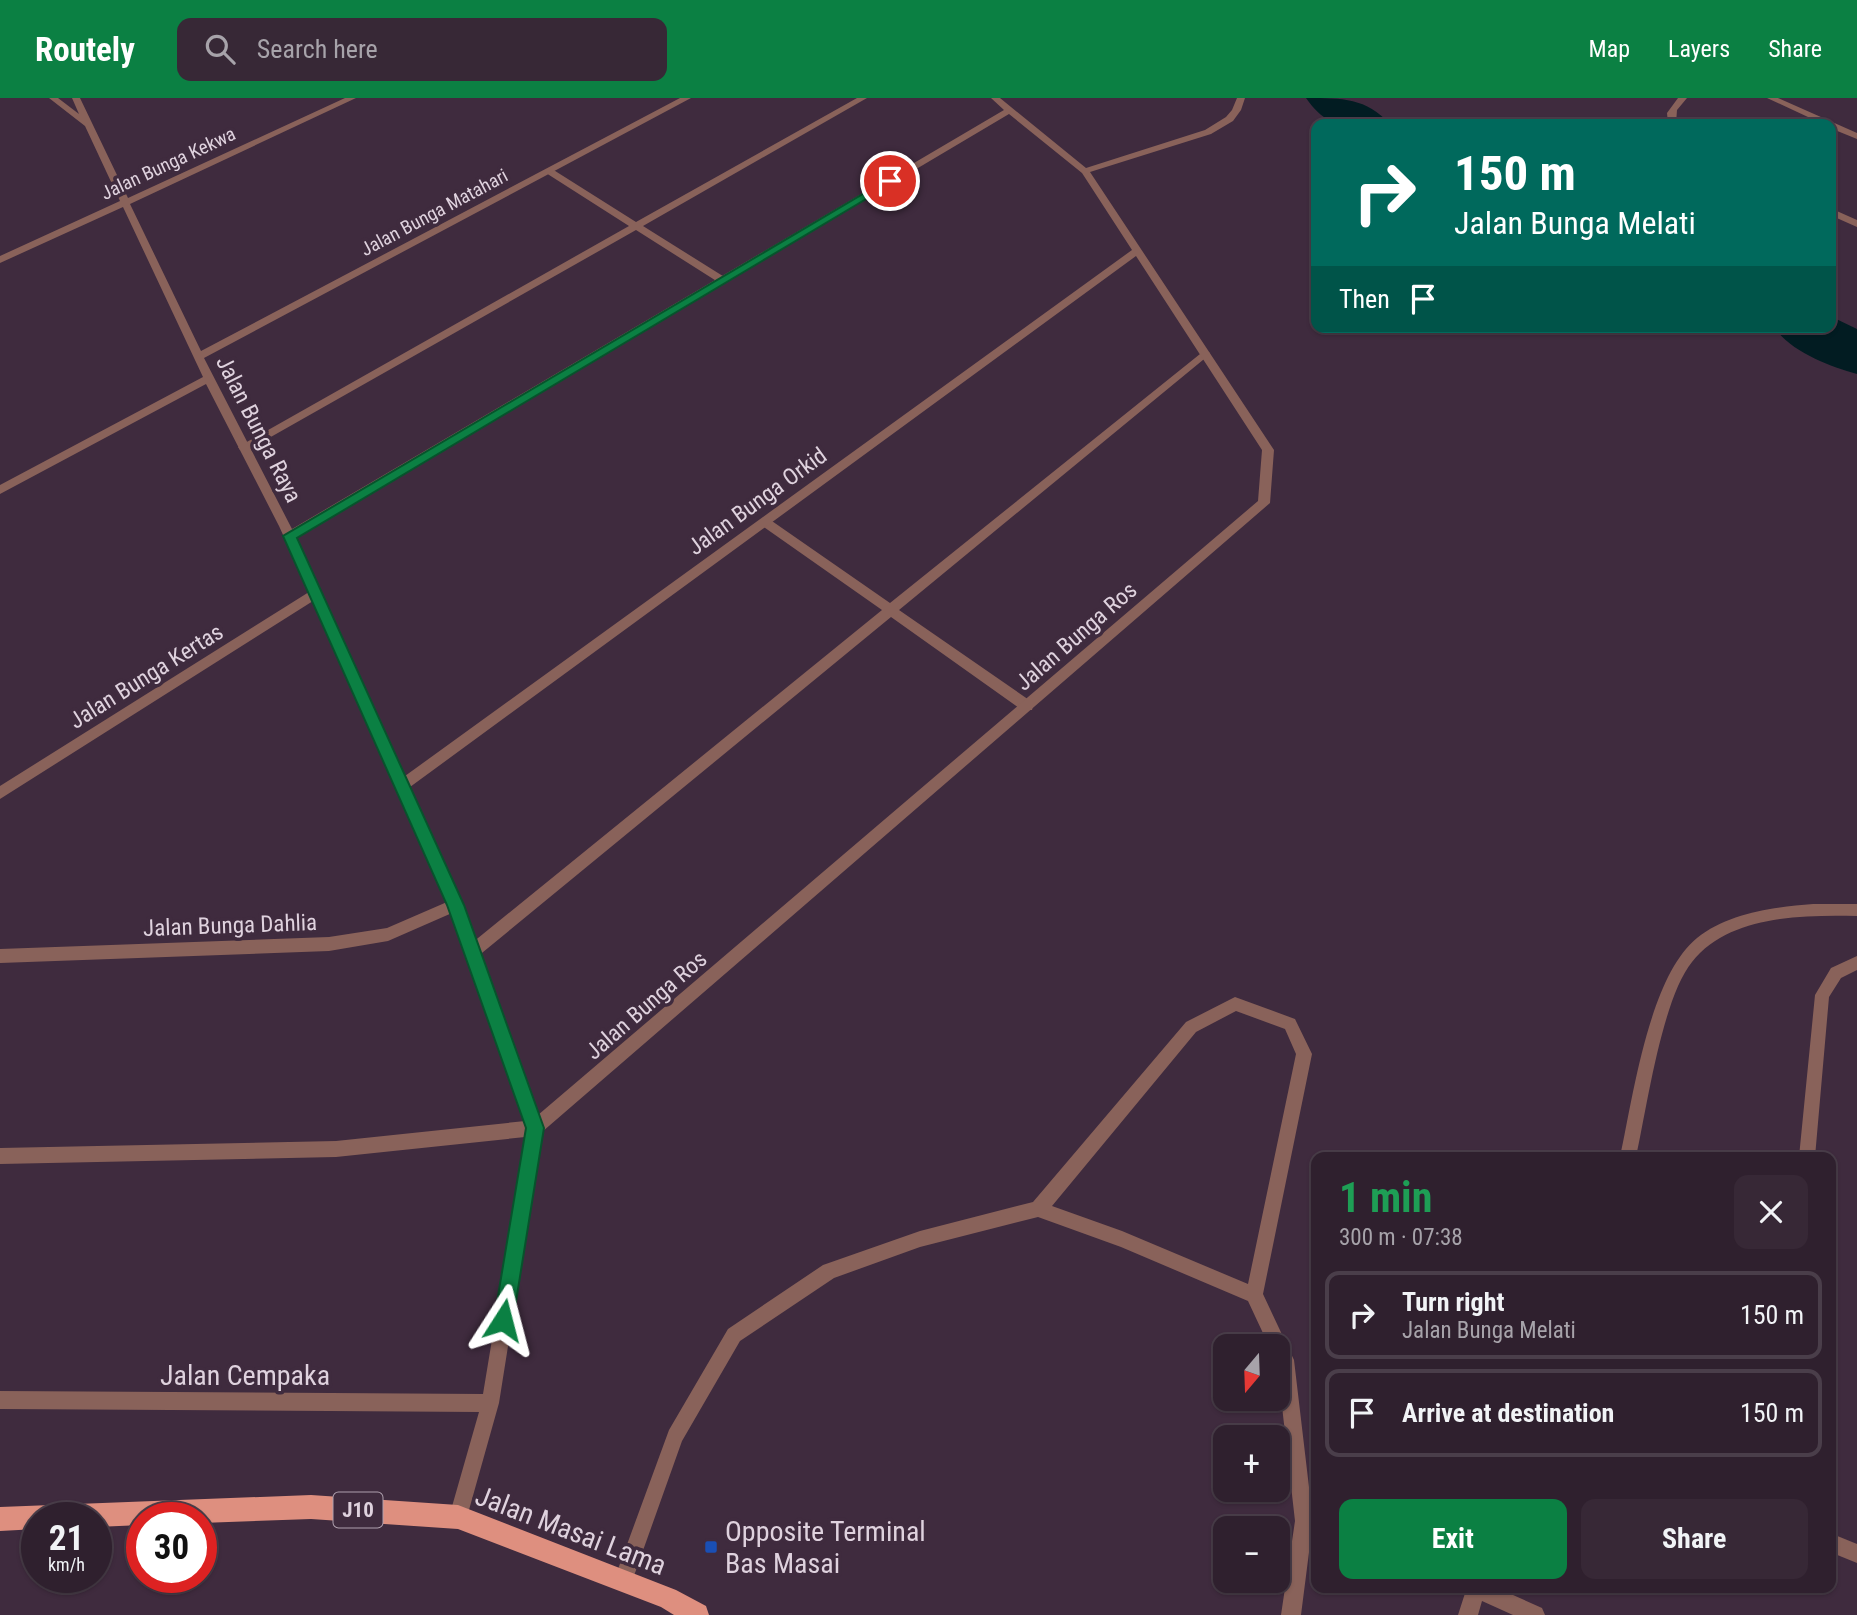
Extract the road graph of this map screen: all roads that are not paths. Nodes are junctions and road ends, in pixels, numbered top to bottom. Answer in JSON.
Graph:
{"nodes":[{"id":1,"x":53,"y":98,"type":"edge"},
{"id":2,"x":76,"y":98,"type":"edge"},
{"id":3,"x":352,"y":98,"type":"edge"},
{"id":4,"x":687,"y":98,"type":"edge"},
{"id":5,"x":863,"y":98,"type":"edge"},
{"id":6,"x":995,"y":98,"type":"edge"},
{"id":7,"x":1241,"y":98,"type":"edge"},
{"id":8,"x":1683,"y":98,"type":"edge"},
{"id":9,"x":1771,"y":98,"type":"edge"},
{"id":10,"x":1010,"y":110,"type":"junction"},
{"id":11,"x":1670,"y":119,"type":"edge"},
{"id":12,"x":1819,"y":119,"type":"edge"},
{"id":13,"x":87,"y":125,"type":"junction"},
{"id":14,"x":1836,"y":127,"type":"edge"},
{"id":15,"x":1857,"y":136,"type":"edge"},
{"id":16,"x":549,"y":171,"type":"junction"},
{"id":17,"x":1085,"y":171,"type":"junction"},
{"id":18,"x":125,"y":203,"type":"junction"},
{"id":19,"x":1836,"y":214,"type":"edge"},
{"id":20,"x":1857,"y":224,"type":"edge"},
{"id":21,"x":636,"y":226,"type":"junction"},
{"id":22,"x":1137,"y":251,"type":"junction"},
{"id":23,"x":0,"y":260,"type":"edge"},
{"id":24,"x":722,"y":280,"type":"junction"},
{"id":25,"x":1205,"y":354,"type":"junction"},
{"id":26,"x":198,"y":357,"type":"junction"},
{"id":27,"x":209,"y":379,"type":"junction"},
{"id":28,"x":244,"y":447,"type":"junction"},
{"id":29,"x":0,"y":490,"type":"edge"},
{"id":30,"x":765,"y":522,"type":"junction"},
{"id":31,"x":289,"y":536,"type":"junction"},
{"id":32,"x":315,"y":594,"type":"junction"},
{"id":33,"x":890,"y":610,"type":"junction"},
{"id":34,"x":1027,"y":706,"type":"junction"},
{"id":35,"x":401,"y":786,"type":"junction"},
{"id":36,"x":0,"y":793,"type":"edge"},
{"id":37,"x":456,"y":905,"type":"junction"},
{"id":38,"x":1857,"y":910,"type":"edge"},
{"id":39,"x":472,"y":952,"type":"junction"},
{"id":40,"x":0,"y":956,"type":"edge"},
{"id":41,"x":1857,"y":963,"type":"edge"},
{"id":42,"x":535,"y":1128,"type":"junction"},
{"id":43,"x":1629,"y":1152,"type":"edge"},
{"id":44,"x":1807,"y":1152,"type":"edge"},
{"id":45,"x":0,"y":1156,"type":"edge"},
{"id":46,"x":1038,"y":1209,"type":"junction"},
{"id":47,"x":1254,"y":1295,"type":"junction"},
{"id":48,"x":0,"y":1400,"type":"edge"},
{"id":49,"x":490,"y":1403,"type":"junction"},
{"id":50,"x":458,"y":1517,"type":"junction"},
{"id":51,"x":0,"y":1519,"type":"edge"},
{"id":52,"x":1836,"y":1545,"type":"edge"},
{"id":53,"x":1857,"y":1554,"type":"edge"},
{"id":54,"x":622,"y":1580,"type":"junction"},
{"id":55,"x":1475,"y":1593,"type":"edge"},
{"id":56,"x":1488,"y":1593,"type":"edge"},
{"id":57,"x":697,"y":1615,"type":"edge"},
{"id":58,"x":1291,"y":1615,"type":"edge"},
{"id":59,"x":1468,"y":1615,"type":"edge"},
{"id":60,"x":1535,"y":1615,"type":"edge"}],
"edges":[{"from":1,"to":13,"type":"street"},
{"from":2,"to":13,"type":"street","name":"Jalan Bunga Raya"},
{"from":3,"to":18,"type":"street","name":"Jalan Bunga Kekwa"},
{"from":4,"to":16,"type":"street","name":"Jalan Bunga Matahari"},
{"from":5,"to":21,"type":"street"},
{"from":6,"to":10,"type":"street","name":"Jalan Bunga Ros"},
{"from":7,"to":17,"type":"street"},
{"from":8,"to":11,"type":"street"},
{"from":9,"to":12,"type":"street"},
{"from":10,"to":17,"type":"street","name":"Jalan Bunga Ros"},
{"from":10,"to":24,"type":"street"},
{"from":13,"to":18,"type":"street","name":"Jalan Bunga Raya"},
{"from":14,"to":15,"type":"street"},
{"from":16,"to":21,"type":"street"},
{"from":16,"to":26,"type":"street","name":"Jalan Bunga Matahari"},
{"from":17,"to":22,"type":"street","name":"Jalan Bunga Ros"},
{"from":18,"to":23,"type":"street","name":"Jalan Bunga Kekwa"},
{"from":18,"to":26,"type":"street","name":"Jalan Bunga Raya"},
{"from":19,"to":20,"type":"street"},
{"from":21,"to":24,"type":"street"},
{"from":21,"to":28,"type":"street"},
{"from":22,"to":25,"type":"street","name":"Jalan Bunga Ros"},
{"from":22,"to":30,"type":"street","name":"Jalan Bunga Orkid"},
{"from":24,"to":31,"type":"street"},
{"from":25,"to":33,"type":"street"},
{"from":25,"to":34,"type":"street","name":"Jalan Bunga Ros"},
{"from":26,"to":27,"type":"street","name":"Jalan Bunga Raya"},
{"from":27,"to":28,"type":"street","name":"Jalan Bunga Raya"},
{"from":27,"to":29,"type":"street"},
{"from":28,"to":31,"type":"street","name":"Jalan Bunga Raya"},
{"from":30,"to":33,"type":"street"},
{"from":30,"to":35,"type":"street","name":"Jalan Bunga Orkid"},
{"from":31,"to":32,"type":"street","name":"Jalan Bunga Raya"},
{"from":32,"to":35,"type":"street","name":"Jalan Bunga Raya"},
{"from":32,"to":36,"type":"street","name":"Jalan Bunga Kertas"},
{"from":33,"to":34,"type":"street"},
{"from":33,"to":39,"type":"street"},
{"from":34,"to":42,"type":"street","name":"Jalan Bunga Ros"},
{"from":35,"to":37,"type":"street","name":"Jalan Bunga Raya"},
{"from":37,"to":39,"type":"street","name":"Jalan Bunga Raya"},
{"from":37,"to":40,"type":"street","name":"Jalan Bunga Dahlia"},
{"from":38,"to":43,"type":"street"},
{"from":39,"to":42,"type":"street","name":"Jalan Bunga Raya"},
{"from":41,"to":44,"type":"street"},
{"from":42,"to":45,"type":"street"},
{"from":42,"to":49,"type":"street","name":"Jalan Bunga Raya"},
{"from":46,"to":47,"type":"street"},
{"from":46,"to":47,"type":"street"},
{"from":46,"to":54,"type":"street"},
{"from":47,"to":58,"type":"street"},
{"from":48,"to":49,"type":"street","name":"Jalan Cempaka"},
{"from":49,"to":50,"type":"street","name":"Jalan Bunga Raya"},
{"from":50,"to":51,"type":"main road","name":"Jalan Masai Lama","number":"J10"},
{"from":50,"to":54,"type":"main road","name":"Jalan Masai Lama","number":"J10"},
{"from":52,"to":53,"type":"street"},
{"from":54,"to":57,"type":"main road","name":"Jalan Masai Lama","number":"J10"},
{"from":55,"to":59,"type":"street"},
{"from":56,"to":60,"type":"street"}]}
